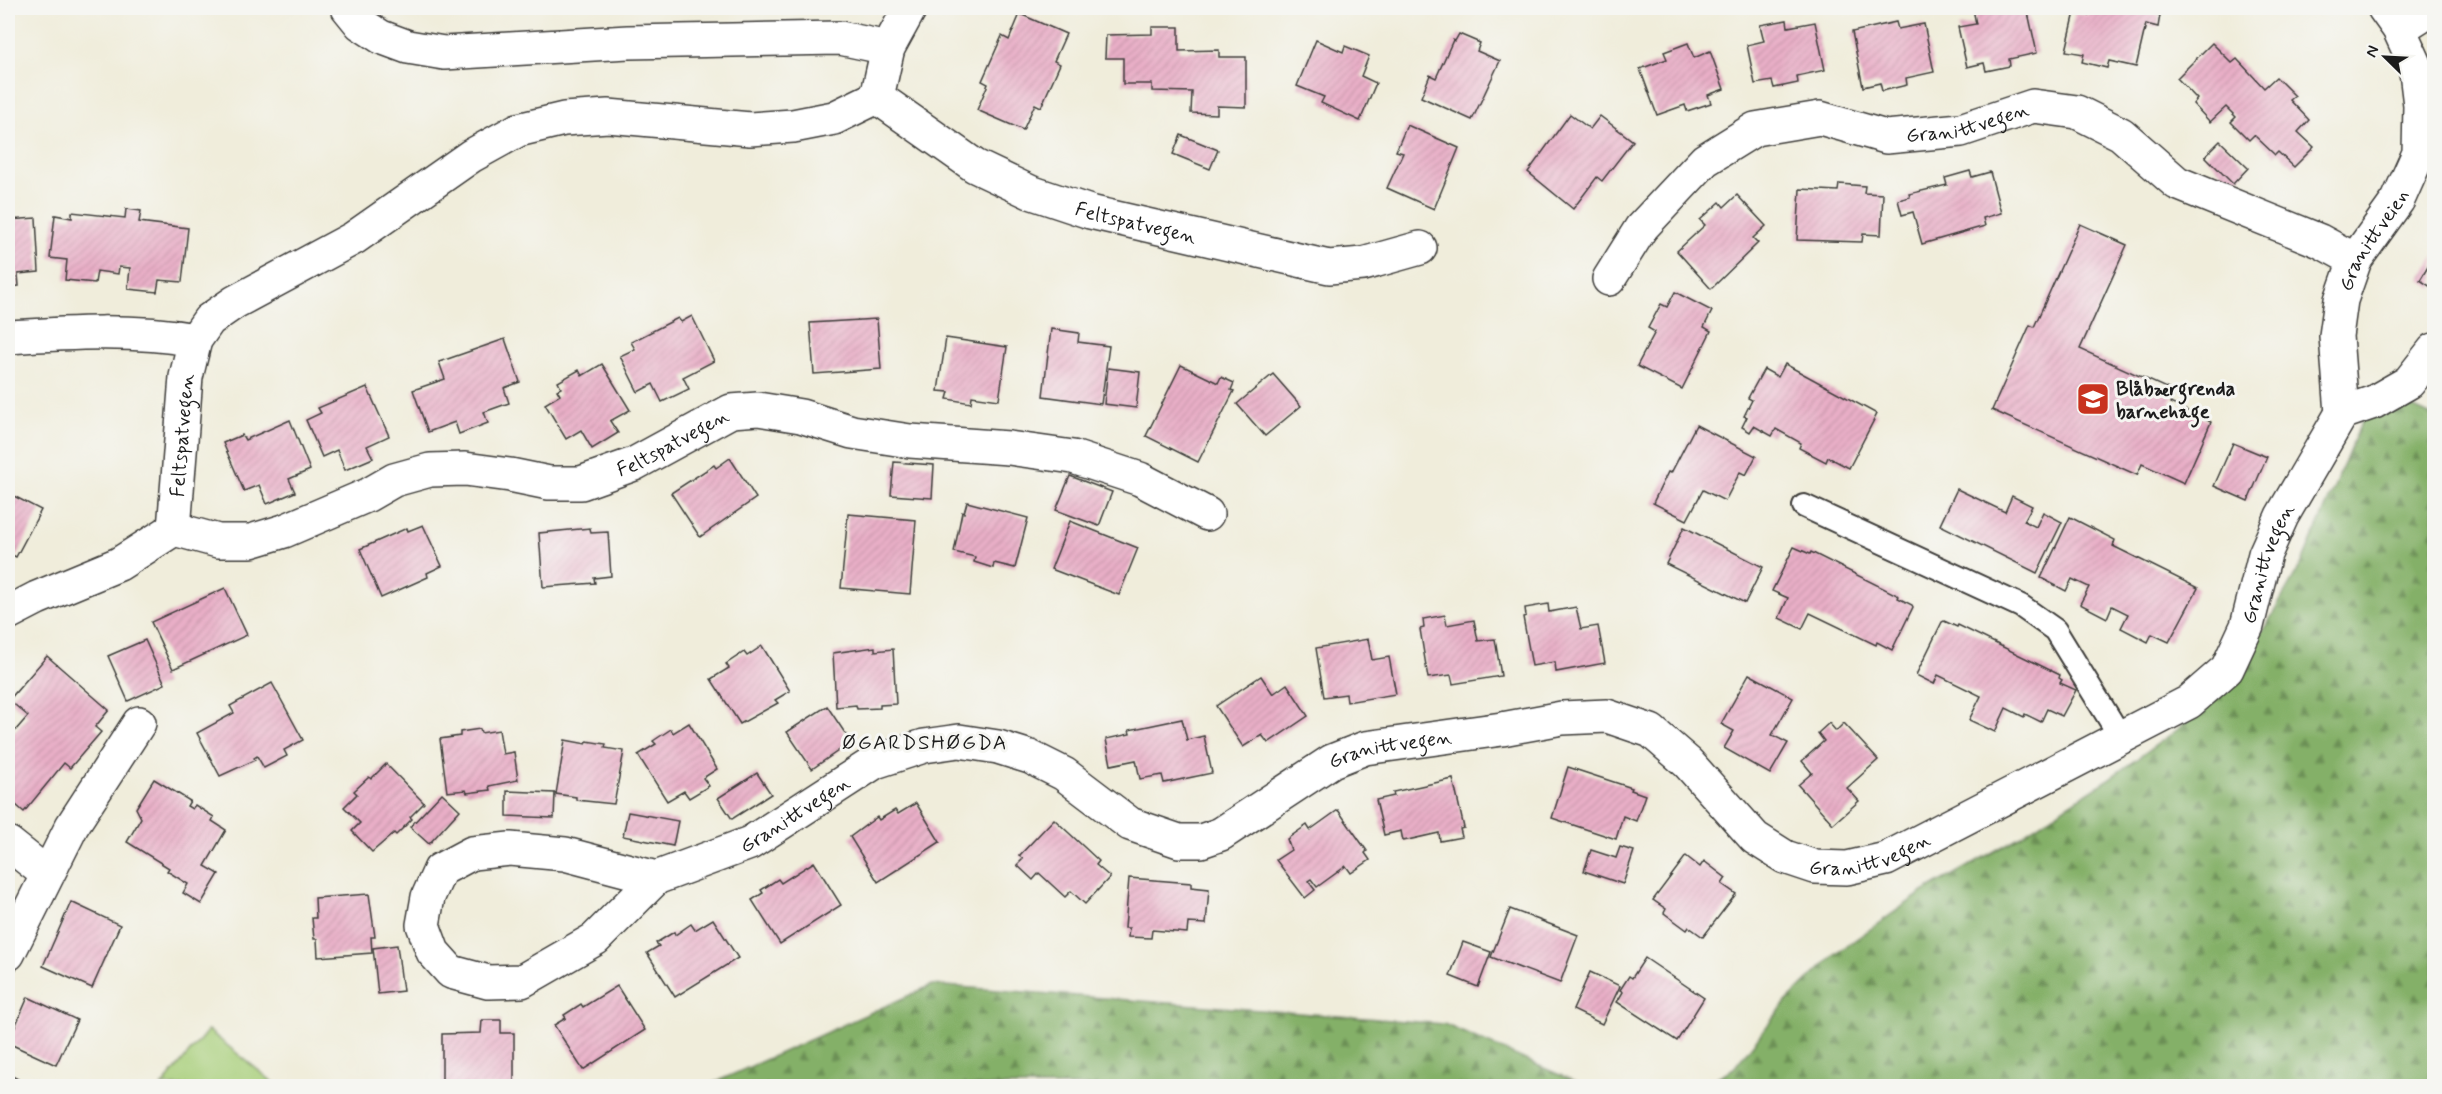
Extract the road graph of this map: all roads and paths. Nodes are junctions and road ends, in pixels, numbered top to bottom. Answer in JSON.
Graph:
{"nodes":[{"id":1,"x":348,"y":8,"type":"edge"},
{"id":2,"x":910,"y":8,"type":"edge"},
{"id":3,"x":2432,"y":8,"type":"edge"},
{"id":4,"x":2392,"y":18,"type":"edge"},
{"id":5,"x":888,"y":48,"type":"junction"},
{"id":6,"x":877,"y":97,"type":"junction"},
{"id":7,"x":1420,"y":248,"type":"dead end"},
{"id":8,"x":2355,"y":260,"type":"junction"},
{"id":9,"x":1609,"y":279,"type":"dead end"},
{"id":10,"x":8,"y":337,"type":"edge"},
{"id":11,"x":195,"y":340,"type":"junction"},
{"id":12,"x":2434,"y":350,"type":"edge"},
{"id":13,"x":2342,"y":413,"type":"junction"},
{"id":14,"x":1804,"y":506,"type":"dead end"},
{"id":15,"x":1207,"y":514,"type":"dead end"},
{"id":16,"x":174,"y":529,"type":"junction"},
{"id":17,"x":8,"y":613,"type":"edge"},
{"id":18,"x":139,"y":723,"type":"dead end"},
{"id":19,"x":2120,"y":736,"type":"junction"},
{"id":20,"x":8,"y":843,"type":"edge"},
{"id":21,"x":47,"y":874,"type":"junction"},
{"id":22,"x":656,"y":878,"type":"junction"},
{"id":23,"x":8,"y":954,"type":"edge"}],
"edges":[{"from":1,"to":5,"type":"street"},
{"from":2,"to":5,"type":"street"},
{"from":3,"to":4,"type":"street"},
{"from":4,"to":8,"type":"street","name":"Granittveien"},
{"from":5,"to":6,"type":"street"},
{"from":6,"to":7,"type":"street","name":"Feltspatvegen"},
{"from":6,"to":11,"type":"street","name":"Feltspatvegen"},
{"from":8,"to":9,"type":"street","name":"Granittvegen"},
{"from":8,"to":13,"type":"street","name":"Granittveien"},
{"from":10,"to":11,"type":"street"},
{"from":11,"to":16,"type":"street","name":"Feltspatvegen"},
{"from":12,"to":13,"type":"street"},
{"from":13,"to":19,"type":"street","name":"Granittvegen"},
{"from":14,"to":19,"type":"lane"},
{"from":15,"to":16,"type":"street","name":"Feltspatvegen"},
{"from":16,"to":17,"type":"street"},
{"from":18,"to":21,"type":"street"},
{"from":19,"to":22,"type":"street","name":"Granittvegen"},
{"from":20,"to":21,"type":"street"},
{"from":21,"to":23,"type":"street"},
{"from":22,"to":22,"type":"street","name":"Granittvegen"}]}
